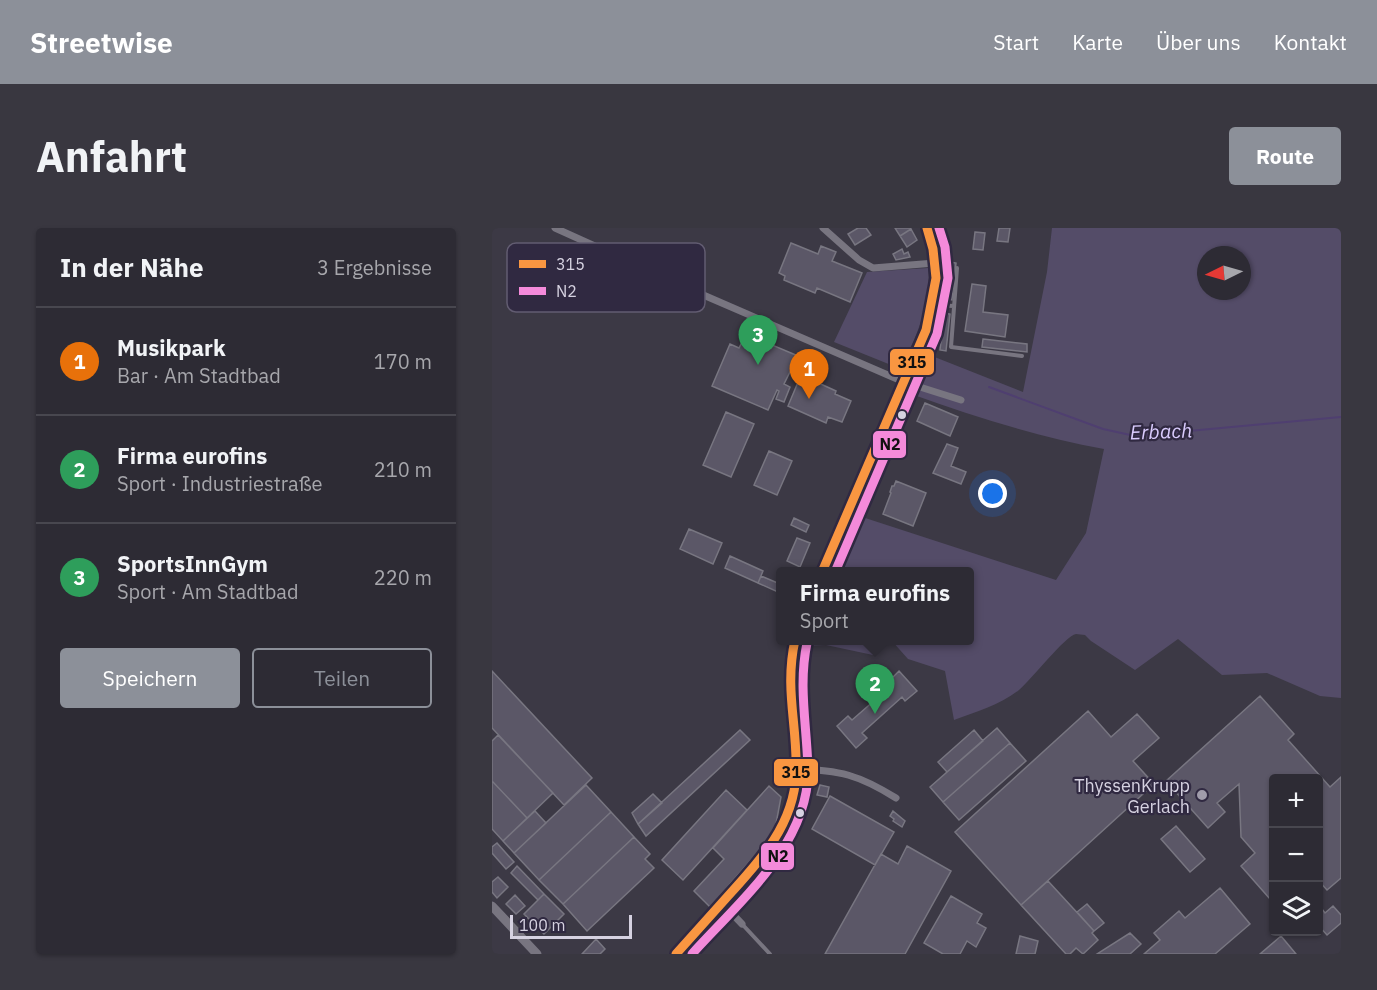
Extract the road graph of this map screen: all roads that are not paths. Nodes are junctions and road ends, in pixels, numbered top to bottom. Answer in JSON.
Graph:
{"nodes":[{"id":1,"x":555,"y":228,"type":"edge"},
{"id":2,"x":823,"y":228,"type":"edge"},
{"id":3,"x":927,"y":228,"type":"edge"},
{"id":4,"x":588,"y":243,"type":"edge"},
{"id":5,"x":935,"y":263,"type":"junction"},
{"id":6,"x":957,"y":268,"type":"dead end"},
{"id":7,"x":705,"y":296,"type":"edge"},
{"id":8,"x":932,"y":304,"type":"junction"},
{"id":9,"x":954,"y":306,"type":"junction"},
{"id":10,"x":1022,"y":356,"type":"dead end"},
{"id":11,"x":904,"y":382,"type":"junction"},
{"id":12,"x":960,"y":400,"type":"dead end"},
{"id":13,"x":824,"y":567,"type":"edge"},
{"id":14,"x":794,"y":645,"type":"edge"},
{"id":15,"x":796,"y":769,"type":"junction"},
{"id":16,"x":896,"y":798,"type":"dead end"},
{"id":17,"x":722,"y":903,"type":"junction"},
{"id":18,"x":492,"y":906,"type":"edge"},
{"id":19,"x":742,"y":924,"type":"joint"},
{"id":20,"x":537,"y":954,"type":"edge"},
{"id":21,"x":676,"y":954,"type":"edge"},
{"id":22,"x":770,"y":954,"type":"edge"}],
"edges":[{"from":1,"to":4,"type":"street"},
{"from":2,"to":5,"type":"street"},
{"from":3,"to":5,"type":"street"},
{"from":5,"to":8,"type":"street"},
{"from":6,"to":9,"type":"lane"},
{"from":7,"to":11,"type":"street"},
{"from":8,"to":9,"type":"lane"},
{"from":8,"to":11,"type":"street"},
{"from":9,"to":10,"type":"lane"},
{"from":11,"to":12,"type":"street"},
{"from":11,"to":13,"type":"street"},
{"from":14,"to":15,"type":"street"},
{"from":15,"to":16,"type":"street"},
{"from":15,"to":17,"type":"street"},
{"from":17,"to":19,"type":"street"},
{"from":17,"to":21,"type":"street"},
{"from":18,"to":20,"type":"street"},
{"from":19,"to":22,"type":"lane"}]}
